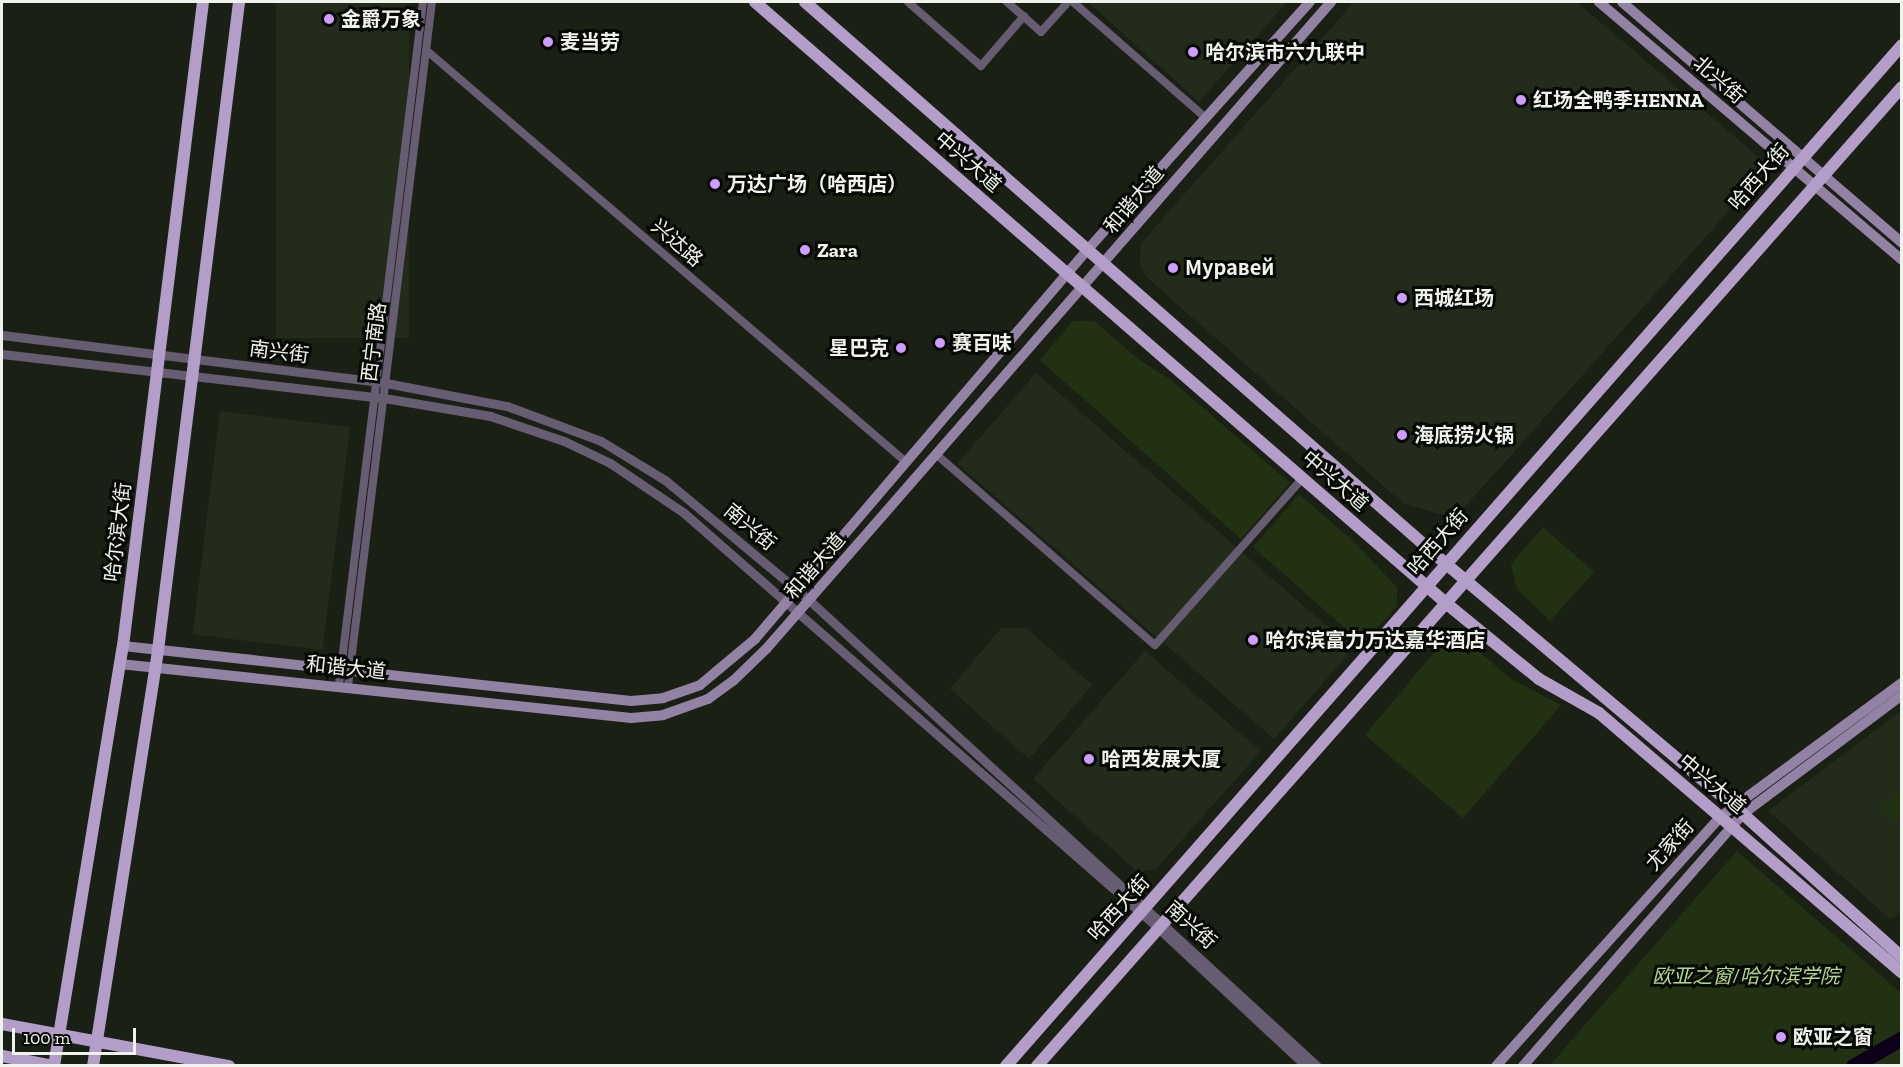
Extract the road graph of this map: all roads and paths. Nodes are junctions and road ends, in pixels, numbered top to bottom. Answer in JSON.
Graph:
{"nodes":[{"id":1,"x":203,"y":2,"type":"edge"},
{"id":2,"x":239,"y":2,"type":"edge"},
{"id":3,"x":423,"y":2,"type":"edge"},
{"id":4,"x":432,"y":2,"type":"edge"},
{"id":5,"x":755,"y":2,"type":"edge"},
{"id":6,"x":805,"y":2,"type":"edge"},
{"id":7,"x":908,"y":2,"type":"edge"},
{"id":8,"x":1007,"y":2,"type":"edge"},
{"id":9,"x":1068,"y":2,"type":"edge"},
{"id":10,"x":1073,"y":2,"type":"edge"},
{"id":11,"x":1310,"y":2,"type":"edge"},
{"id":12,"x":1331,"y":2,"type":"edge"},
{"id":13,"x":1599,"y":2,"type":"edge"},
{"id":14,"x":1622,"y":2,"type":"edge"},
{"id":15,"x":1024,"y":16,"type":"junction"},
{"id":16,"x":1902,"y":45,"type":"edge"},
{"id":17,"x":426,"y":50,"type":"junction"},
{"id":18,"x":1902,"y":87,"type":"edge"},
{"id":19,"x":1206,"y":118,"type":"junction"},
{"id":20,"x":1802,"y":157,"type":"junction"},
{"id":21,"x":1793,"y":168,"type":"junction"},
{"id":22,"x":1824,"y":176,"type":"junction"},
{"id":23,"x":1815,"y":186,"type":"junction"},
{"id":24,"x":1902,"y":243,"type":"edge"},
{"id":25,"x":1089,"y":248,"type":"junction"},
{"id":26,"x":1902,"y":260,"type":"edge"},
{"id":27,"x":1105,"y":262,"type":"junction"},
{"id":28,"x":1068,"y":274,"type":"junction"},
{"id":29,"x":1084,"y":287,"type":"junction"},
{"id":30,"x":2,"y":335,"type":"edge"},
{"id":31,"x":2,"y":354,"type":"edge"},
{"id":32,"x":160,"y":355,"type":"junction"},
{"id":33,"x":193,"y":360,"type":"junction"},
{"id":34,"x":157,"y":374,"type":"junction"},
{"id":35,"x":192,"y":379,"type":"junction"},
{"id":36,"x":382,"y":382,"type":"junction"},
{"id":37,"x":380,"y":398,"type":"junction"},
{"id":38,"x":937,"y":454,"type":"junction"},
{"id":39,"x":906,"y":462,"type":"junction"},
{"id":40,"x":1302,"y":479,"type":"junction"},
{"id":41,"x":1445,"y":563,"type":"junction"},
{"id":42,"x":1468,"y":582,"type":"junction"},
{"id":43,"x":1426,"y":586,"type":"junction"},
{"id":44,"x":797,"y":590,"type":"junction"},
{"id":45,"x":809,"y":600,"type":"junction"},
{"id":46,"x":786,"y":603,"type":"junction"},
{"id":47,"x":1446,"y":604,"type":"junction"},
{"id":48,"x":798,"y":613,"type":"junction"},
{"id":49,"x":123,"y":646,"type":"junction"},
{"id":50,"x":158,"y":650,"type":"junction"},
{"id":51,"x":120,"y":664,"type":"junction"},
{"id":52,"x":155,"y":668,"type":"junction"},
{"id":53,"x":346,"y":670,"type":"junction"},
{"id":54,"x":1902,"y":683,"type":"edge"},
{"id":55,"x":344,"y":685,"type":"junction"},
{"id":56,"x":1902,"y":695,"type":"edge"},
{"id":57,"x":1739,"y":810,"type":"junction"},
{"id":58,"x":1720,"y":817,"type":"junction"},
{"id":59,"x":1734,"y":828,"type":"junction"},
{"id":60,"x":1143,"y":911,"type":"junction"},
{"id":61,"x":1159,"y":924,"type":"junction"},
{"id":62,"x":1902,"y":957,"type":"edge"},
{"id":63,"x":1902,"y":973,"type":"edge"},
{"id":64,"x":2,"y":1024,"type":"edge"},
{"id":65,"x":59,"y":1034,"type":"junction"},
{"id":66,"x":98,"y":1041,"type":"junction"},
{"id":67,"x":2,"y":1056,"type":"edge"},
{"id":68,"x":53,"y":1065,"type":"edge"},
{"id":69,"x":93,"y":1065,"type":"edge"},
{"id":70,"x":229,"y":1065,"type":"edge"},
{"id":71,"x":1006,"y":1065,"type":"edge"},
{"id":72,"x":1037,"y":1065,"type":"edge"},
{"id":73,"x":1306,"y":1065,"type":"edge"},
{"id":74,"x":1317,"y":1065,"type":"edge"},
{"id":75,"x":1497,"y":1065,"type":"edge"},
{"id":76,"x":1523,"y":1065,"type":"edge"}],
"edges":[{"from":1,"to":32,"type":"main road","name":"哈尔滨大街"},
{"from":2,"to":33,"type":"main road"},
{"from":3,"to":36,"type":"street","name":"西宁南路"},
{"from":4,"to":17,"type":"street","name":"西宁南路"},
{"from":5,"to":28,"type":"main road","name":"中兴大道"},
{"from":6,"to":25,"type":"main road","name":"中兴大道"},
{"from":7,"to":15,"type":"street"},
{"from":8,"to":15,"type":"street"},
{"from":9,"to":15,"type":"street"},
{"from":10,"to":19,"type":"street"},
{"from":11,"to":19,"type":"main road","name":"和谐大道"},
{"from":12,"to":27,"type":"main road","name":"和谐大道"},
{"from":13,"to":21,"type":"main road","name":"北兴街"},
{"from":14,"to":20,"type":"main road","name":"北兴街"},
{"from":16,"to":20,"type":"main road","name":"哈西大街"},
{"from":17,"to":36,"type":"street","name":"西宁南路"},
{"from":17,"to":39,"type":"street","name":"兴达路"},
{"from":18,"to":22,"type":"main road","name":"哈西大街"},
{"from":19,"to":25,"type":"main road","name":"和谐大道"},
{"from":20,"to":21,"type":"main road","name":"哈西大街"},
{"from":20,"to":22,"type":"main road","name":"北兴街"},
{"from":21,"to":23,"type":"main road","name":"北兴街"},
{"from":21,"to":41,"type":"main road","name":"哈西大街"},
{"from":22,"to":23,"type":"main road","name":"哈西大街"},
{"from":22,"to":24,"type":"main road","name":"北兴街"},
{"from":23,"to":26,"type":"main road","name":"北兴街"},
{"from":23,"to":42,"type":"main road","name":"哈西大街"},
{"from":25,"to":27,"type":"main road","name":"中兴大道"},
{"from":25,"to":28,"type":"main road","name":"和谐大道"},
{"from":27,"to":29,"type":"main road","name":"和谐大道"},
{"from":27,"to":41,"type":"main road","name":"中兴大道"},
{"from":28,"to":29,"type":"main road","name":"中兴大道"},
{"from":28,"to":39,"type":"main road","name":"和谐大道"},
{"from":29,"to":38,"type":"main road","name":"和谐大道"},
{"from":29,"to":40,"type":"main road","name":"中兴大道"},
{"from":30,"to":32,"type":"street","name":"南兴街"},
{"from":31,"to":34,"type":"street","name":"南兴街"},
{"from":32,"to":33,"type":"street","name":"南兴街"},
{"from":32,"to":34,"type":"main road","name":"哈尔滨大街"},
{"from":33,"to":35,"type":"main road"},
{"from":33,"to":36,"type":"street","name":"南兴街"},
{"from":34,"to":35,"type":"street","name":"南兴街"},
{"from":34,"to":49,"type":"main road","name":"哈尔滨大街"},
{"from":35,"to":37,"type":"street","name":"南兴街"},
{"from":35,"to":50,"type":"main road"},
{"from":36,"to":37,"type":"street","name":"西宁南路"},
{"from":36,"to":44,"type":"street","name":"南兴街"},
{"from":37,"to":46,"type":"street","name":"南兴街"},
{"from":37,"to":53,"type":"street","name":"西宁南路"},
{"from":38,"to":40,"type":"street"},
{"from":38,"to":45,"type":"main road","name":"和谐大道"},
{"from":39,"to":44,"type":"main road","name":"和谐大道"},
{"from":40,"to":43,"type":"main road","name":"中兴大道"},
{"from":41,"to":42,"type":"main road","name":"中兴大道"},
{"from":41,"to":43,"type":"main road","name":"哈西大街"},
{"from":42,"to":47,"type":"main road","name":"哈西大街"},
{"from":42,"to":57,"type":"main road","name":"中兴大道"},
{"from":43,"to":47,"type":"main road","name":"中兴大道"},
{"from":43,"to":60,"type":"main road","name":"哈西大街"},
{"from":44,"to":45,"type":"street","name":"南兴街"},
{"from":44,"to":46,"type":"main road","name":"和谐大道"},
{"from":45,"to":48,"type":"main road","name":"和谐大道"},
{"from":45,"to":60,"type":"street","name":"南兴街"},
{"from":46,"to":48,"type":"street","name":"南兴街"},
{"from":46,"to":53,"type":"main road","name":"和谐大道"},
{"from":47,"to":58,"type":"main road","name":"中兴大道"},
{"from":47,"to":61,"type":"main road","name":"哈西大街"},
{"from":48,"to":55,"type":"main road","name":"和谐大道"},
{"from":48,"to":60,"type":"street","name":"南兴街"},
{"from":49,"to":50,"type":"main road","name":"和谐大道"},
{"from":49,"to":51,"type":"main road","name":"哈尔滨大街"},
{"from":50,"to":52,"type":"main road"},
{"from":50,"to":53,"type":"main road","name":"和谐大道"},
{"from":51,"to":52,"type":"main road","name":"和谐大道"},
{"from":51,"to":65,"type":"main road","name":"哈尔滨大街"},
{"from":52,"to":55,"type":"main road","name":"和谐大道"},
{"from":52,"to":66,"type":"main road"},
{"from":53,"to":55,"type":"street","name":"西宁南路"},
{"from":54,"to":57,"type":"main road","name":"尤家街"},
{"from":56,"to":57,"type":"main road","name":"尤家街"},
{"from":57,"to":58,"type":"main road","name":"尤家街"},
{"from":57,"to":59,"type":"main road","name":"尤家街"},
{"from":57,"to":62,"type":"main road","name":"中兴大道"},
{"from":58,"to":59,"type":"main road","name":"中兴大道"},
{"from":58,"to":75,"type":"main road","name":"尤家街"},
{"from":59,"to":63,"type":"main road","name":"中兴大道"},
{"from":59,"to":76,"type":"main road","name":"尤家街"},
{"from":60,"to":61,"type":"street","name":"南兴街"},
{"from":60,"to":71,"type":"main road","name":"哈西大街"},
{"from":61,"to":72,"type":"main road","name":"哈西大街"},
{"from":61,"to":73,"type":"street","name":"南兴街"},
{"from":61,"to":74,"type":"street","name":"南兴街"},
{"from":64,"to":65,"type":"main road"},
{"from":65,"to":66,"type":"main road"},
{"from":65,"to":68,"type":"main road","name":"哈尔滨大街"},
{"from":66,"to":69,"type":"main road"},
{"from":66,"to":70,"type":"main road"},
{"from":67,"to":68,"type":"main road"}]}
